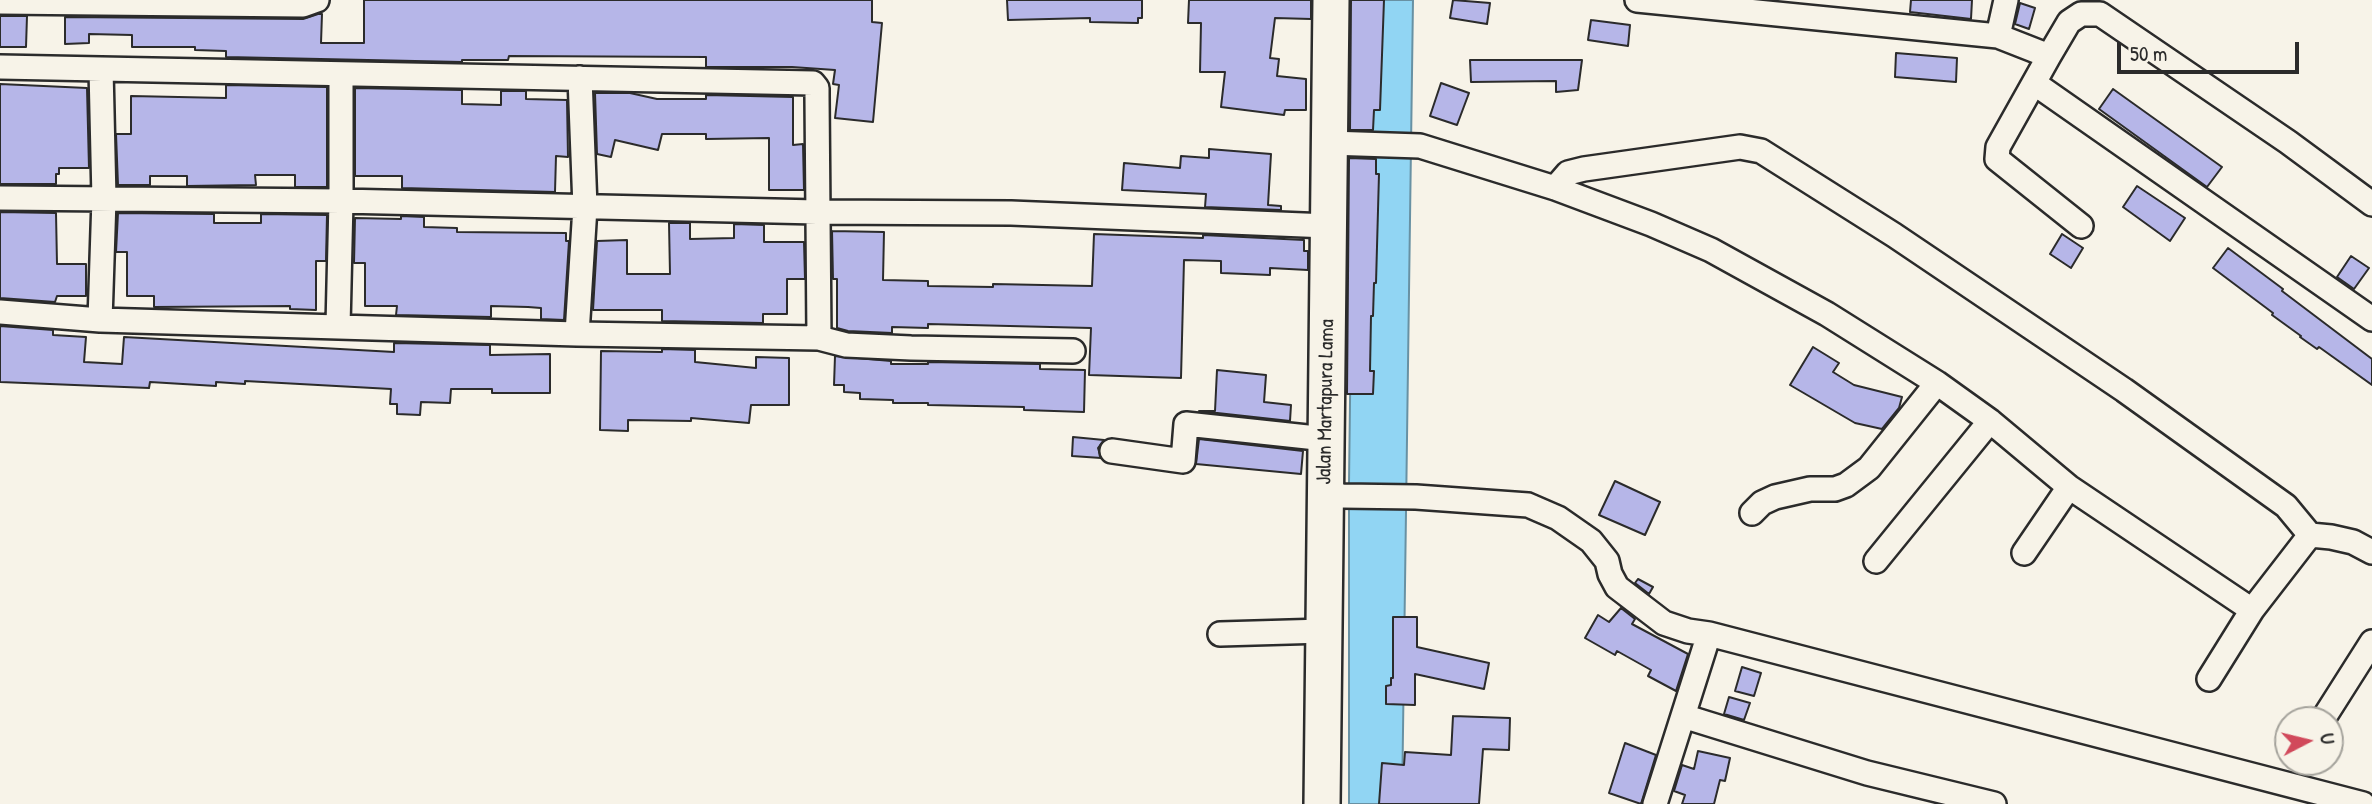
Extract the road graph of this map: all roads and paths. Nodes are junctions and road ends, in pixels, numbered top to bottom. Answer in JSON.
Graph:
{"nodes":[{"id":1,"x":317,"y":0,"type":"edge"},
{"id":2,"x":1331,"y":0,"type":"edge"},
{"id":3,"x":1637,"y":0,"type":"edge"},
{"id":4,"x":2006,"y":0,"type":"edge"},
{"id":5,"x":0,"y":2,"type":"edge"},
{"id":6,"x":1998,"y":36,"type":"junction"},
{"id":7,"x":2049,"y":56,"type":"junction"},
{"id":8,"x":0,"y":67,"type":"edge"},
{"id":9,"x":101,"y":69,"type":"junction"},
{"id":10,"x":341,"y":74,"type":"junction"},
{"id":11,"x":580,"y":78,"type":"junction"},
{"id":12,"x":2034,"y":83,"type":"junction"},
{"id":13,"x":1336,"y":143,"type":"junction"},
{"id":14,"x":1555,"y":188,"type":"junction"},
{"id":15,"x":0,"y":198,"type":"edge"},
{"id":16,"x":104,"y":199,"type":"junction"},
{"id":17,"x":341,"y":201,"type":"junction"},
{"id":18,"x":2372,"y":204,"type":"edge"},
{"id":19,"x":585,"y":207,"type":"junction"},
{"id":20,"x":817,"y":212,"type":"junction"},
{"id":21,"x":1328,"y":226,"type":"junction"},
{"id":22,"x":2081,"y":226,"type":"dead end"},
{"id":23,"x":0,"y":312,"type":"edge"},
{"id":24,"x":2370,"y":314,"type":"edge"},
{"id":25,"x":100,"y":320,"type":"junction"},
{"id":26,"x":338,"y":326,"type":"junction"},
{"id":27,"x":576,"y":334,"type":"junction"},
{"id":28,"x":819,"y":338,"type":"junction"},
{"id":29,"x":1073,"y":351,"type":"dead end"},
{"id":30,"x":1937,"y":383,"type":"junction"},
{"id":31,"x":1990,"y":421,"type":"junction"},
{"id":32,"x":1326,"y":439,"type":"junction"},
{"id":33,"x":1112,"y":451,"type":"dead end"},
{"id":34,"x":2069,"y":487,"type":"junction"},
{"id":35,"x":1333,"y":493,"type":"junction"},
{"id":36,"x":1752,"y":513,"type":"dead end"},
{"id":37,"x":2309,"y":535,"type":"junction"},
{"id":38,"x":2372,"y":552,"type":"edge"},
{"id":39,"x":2024,"y":553,"type":"dead end"},
{"id":40,"x":1876,"y":561,"type":"dead end"},
{"id":41,"x":2252,"y":610,"type":"junction"},
{"id":42,"x":1324,"y":631,"type":"junction"},
{"id":43,"x":1220,"y":634,"type":"dead end"},
{"id":44,"x":1709,"y":634,"type":"junction"},
{"id":45,"x":2372,"y":642,"type":"edge"},
{"id":46,"x":2209,"y":679,"type":"dead end"},
{"id":47,"x":2331,"y":706,"type":"edge"},
{"id":48,"x":1683,"y":716,"type":"junction"},
{"id":49,"x":1322,"y":804,"type":"edge"},
{"id":50,"x":1656,"y":804,"type":"edge"},
{"id":51,"x":1993,"y":804,"type":"edge"},
{"id":52,"x":2363,"y":804,"type":"edge"}],
"edges":[{"from":1,"to":5,"type":"street"},
{"from":2,"to":13,"type":"main road","name":"Jalan Martapura Lama"},
{"from":3,"to":6,"type":"street"},
{"from":4,"to":6,"type":"street"},
{"from":6,"to":7,"type":"street"},
{"from":7,"to":12,"type":"street"},
{"from":7,"to":18,"type":"street"},
{"from":8,"to":9,"type":"street"},
{"from":9,"to":10,"type":"street"},
{"from":9,"to":16,"type":"street"},
{"from":10,"to":11,"type":"street"},
{"from":10,"to":17,"type":"street"},
{"from":11,"to":19,"type":"street"},
{"from":11,"to":20,"type":"street"},
{"from":12,"to":22,"type":"street"},
{"from":12,"to":24,"type":"street"},
{"from":13,"to":14,"type":"street"},
{"from":13,"to":21,"type":"main road","name":"Jalan Martapura Lama"},
{"from":14,"to":30,"type":"street"},
{"from":14,"to":37,"type":"street"},
{"from":15,"to":16,"type":"street"},
{"from":16,"to":17,"type":"street"},
{"from":16,"to":25,"type":"street"},
{"from":17,"to":19,"type":"street"},
{"from":17,"to":26,"type":"street"},
{"from":19,"to":20,"type":"street"},
{"from":19,"to":27,"type":"street"},
{"from":20,"to":21,"type":"street"},
{"from":20,"to":28,"type":"street"},
{"from":21,"to":32,"type":"main road","name":"Jalan Martapura Lama"},
{"from":23,"to":25,"type":"street"},
{"from":25,"to":26,"type":"street"},
{"from":26,"to":27,"type":"street"},
{"from":27,"to":28,"type":"street"},
{"from":28,"to":29,"type":"street"},
{"from":30,"to":31,"type":"street"},
{"from":30,"to":36,"type":"street"},
{"from":31,"to":34,"type":"street"},
{"from":31,"to":40,"type":"street"},
{"from":32,"to":33,"type":"street"},
{"from":32,"to":35,"type":"main road","name":"Jalan Martapura Lama"},
{"from":34,"to":39,"type":"street"},
{"from":34,"to":41,"type":"street"},
{"from":35,"to":42,"type":"main road","name":"Jalan Martapura Lama"},
{"from":35,"to":44,"type":"street"},
{"from":37,"to":38,"type":"street"},
{"from":37,"to":41,"type":"street"},
{"from":41,"to":46,"type":"street"},
{"from":42,"to":43,"type":"street"},
{"from":42,"to":49,"type":"main road","name":"Jalan Martapura Lama"},
{"from":44,"to":48,"type":"street"},
{"from":44,"to":52,"type":"street"},
{"from":45,"to":47,"type":"street"},
{"from":48,"to":50,"type":"street"},
{"from":48,"to":51,"type":"street"}]}
